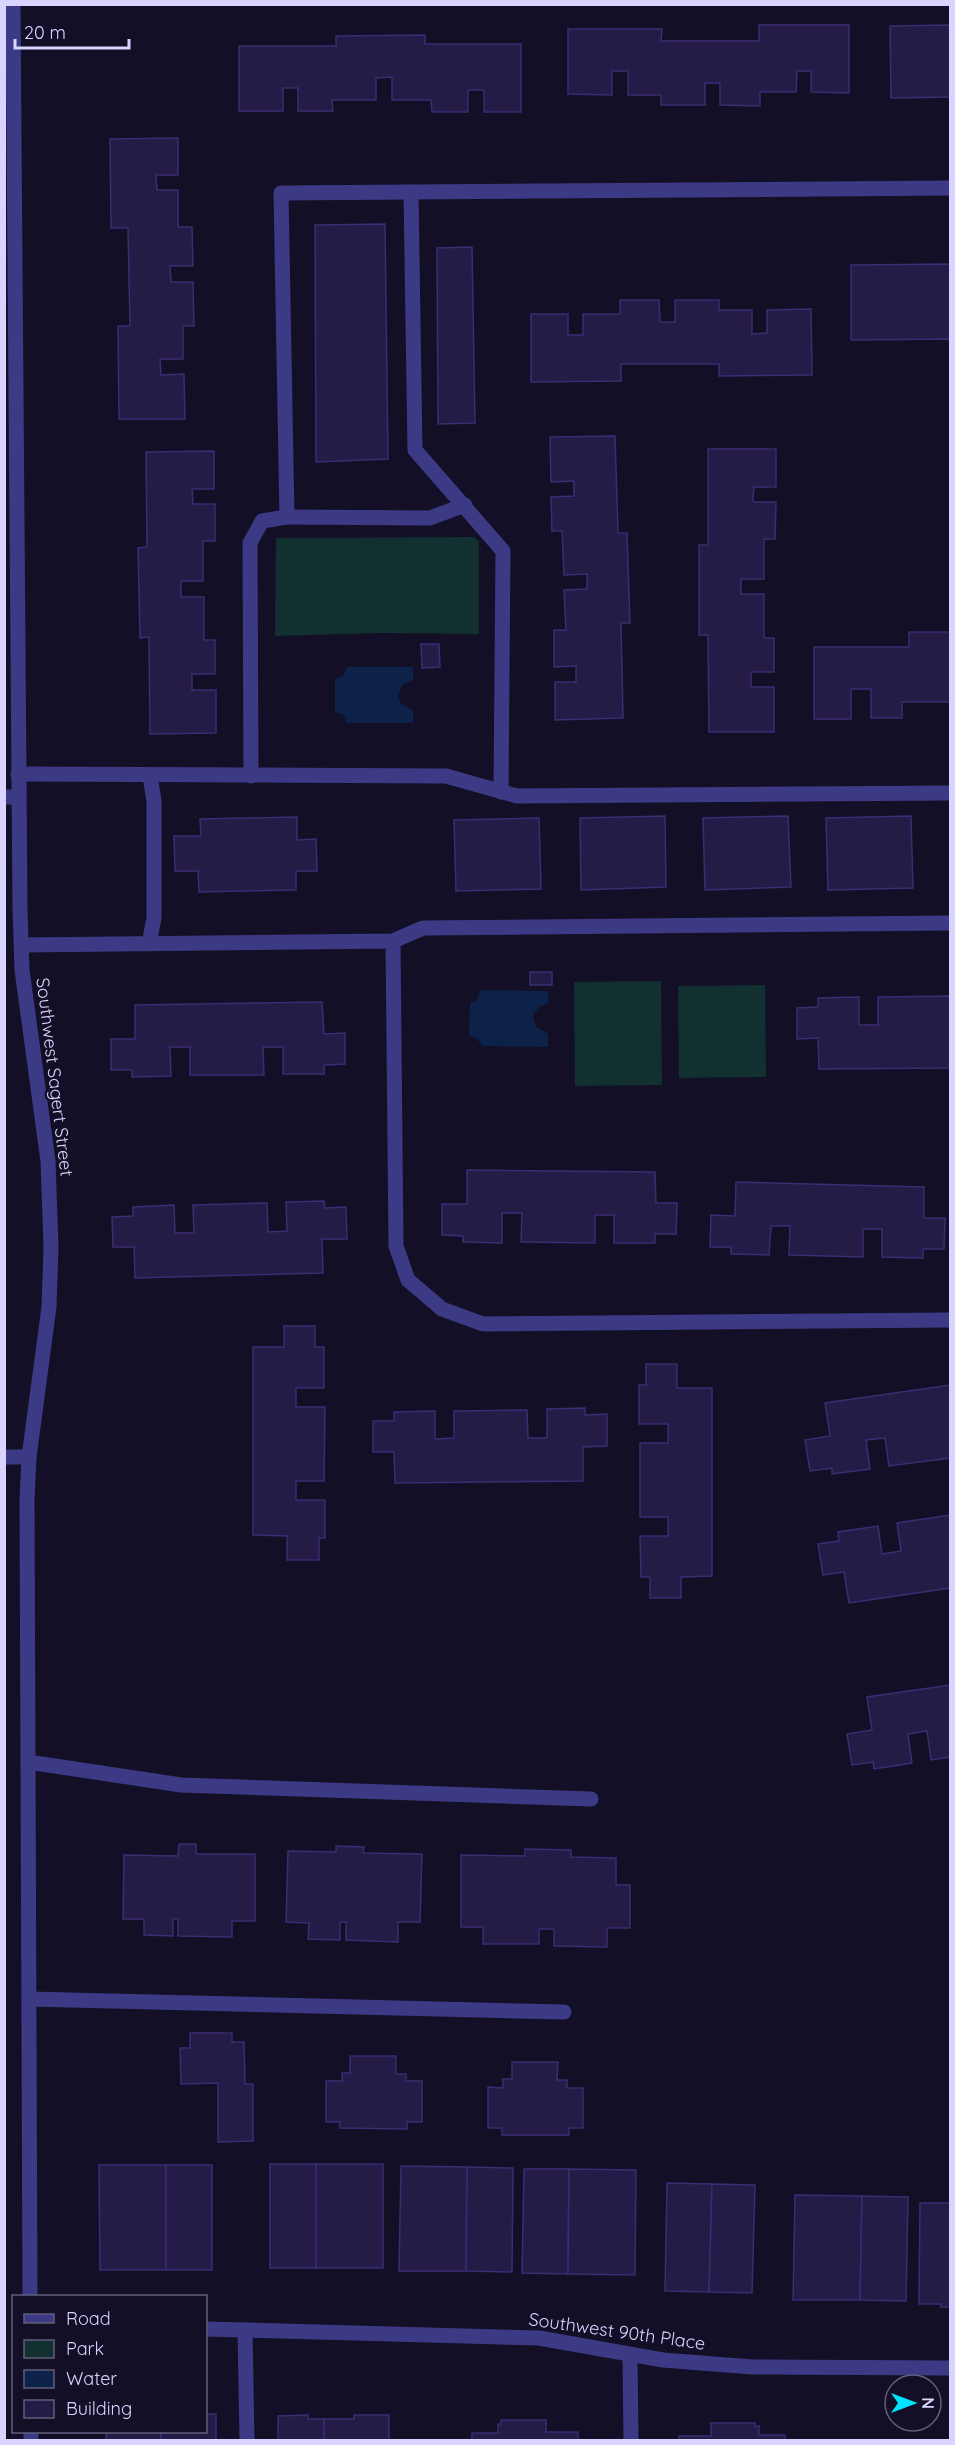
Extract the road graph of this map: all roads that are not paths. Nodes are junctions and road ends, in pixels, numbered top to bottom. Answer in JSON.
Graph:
{"nodes":[{"id":1,"x":13,"y":4,"type":"edge"},
{"id":2,"x":9,"y":178,"type":"edge"},
{"id":3,"x":951,"y":188,"type":"edge"},
{"id":4,"x":411,"y":192,"type":"junction"},
{"id":5,"x":465,"y":505,"type":"junction"},
{"id":6,"x":287,"y":517,"type":"junction"},
{"id":7,"x":18,"y":774,"type":"junction"},
{"id":8,"x":150,"y":776,"type":"junction"},
{"id":9,"x":251,"y":776,"type":"junction"},
{"id":10,"x":501,"y":792,"type":"junction"},
{"id":11,"x":951,"y":793,"type":"edge"},
{"id":12,"x":11,"y":797,"type":"edge"},
{"id":13,"x":951,"y":922,"type":"edge"},
{"id":14,"x":393,"y":941,"type":"junction"},
{"id":15,"x":149,"y":944,"type":"junction"},
{"id":16,"x":22,"y":945,"type":"junction"},
{"id":17,"x":951,"y":1320,"type":"edge"},
{"id":18,"x":4,"y":1457,"type":"edge"},
{"id":19,"x":29,"y":1457,"type":"junction"},
{"id":20,"x":28,"y":1762,"type":"junction"},
{"id":21,"x":591,"y":1799,"type":"dead end"},
{"id":22,"x":29,"y":1999,"type":"junction"},
{"id":23,"x":564,"y":2012,"type":"dead end"},
{"id":24,"x":30,"y":2295,"type":"edge"},
{"id":25,"x":207,"y":2329,"type":"edge"},
{"id":26,"x":245,"y":2330,"type":"junction"},
{"id":27,"x":630,"y":2356,"type":"junction"},
{"id":28,"x":951,"y":2368,"type":"edge"},
{"id":29,"x":247,"y":2440,"type":"edge"},
{"id":30,"x":631,"y":2440,"type":"edge"}],
"edges":[{"from":1,"to":2,"type":"street","name":"Southwest Sagert Street"},
{"from":2,"to":7,"type":"street","name":"Southwest Sagert Street"},
{"from":3,"to":4,"type":"street"},
{"from":4,"to":5,"type":"street"},
{"from":4,"to":6,"type":"street"},
{"from":5,"to":6,"type":"street"},
{"from":5,"to":10,"type":"street"},
{"from":6,"to":9,"type":"street"},
{"from":7,"to":8,"type":"street"},
{"from":7,"to":12,"type":"street","name":"Southwest Sagert Street"},
{"from":8,"to":9,"type":"street"},
{"from":8,"to":15,"type":"street"},
{"from":9,"to":10,"type":"street"},
{"from":10,"to":11,"type":"street"},
{"from":12,"to":16,"type":"street","name":"Southwest Sagert Street"},
{"from":13,"to":14,"type":"street"},
{"from":14,"to":15,"type":"street"},
{"from":14,"to":17,"type":"street"},
{"from":15,"to":16,"type":"street"},
{"from":16,"to":19,"type":"street","name":"Southwest Sagert Street"},
{"from":18,"to":19,"type":"street"},
{"from":19,"to":20,"type":"street","name":"Southwest Sagert Street"},
{"from":20,"to":21,"type":"street"},
{"from":20,"to":22,"type":"street","name":"Southwest Sagert Street"},
{"from":22,"to":23,"type":"street"},
{"from":22,"to":24,"type":"street","name":"Southwest Sagert Street"},
{"from":25,"to":26,"type":"street","name":"Southwest 90th Place"},
{"from":26,"to":27,"type":"street","name":"Southwest 90th Place"},
{"from":26,"to":29,"type":"street"},
{"from":27,"to":28,"type":"street","name":"Southwest 90th Place"},
{"from":27,"to":30,"type":"street"}]}
